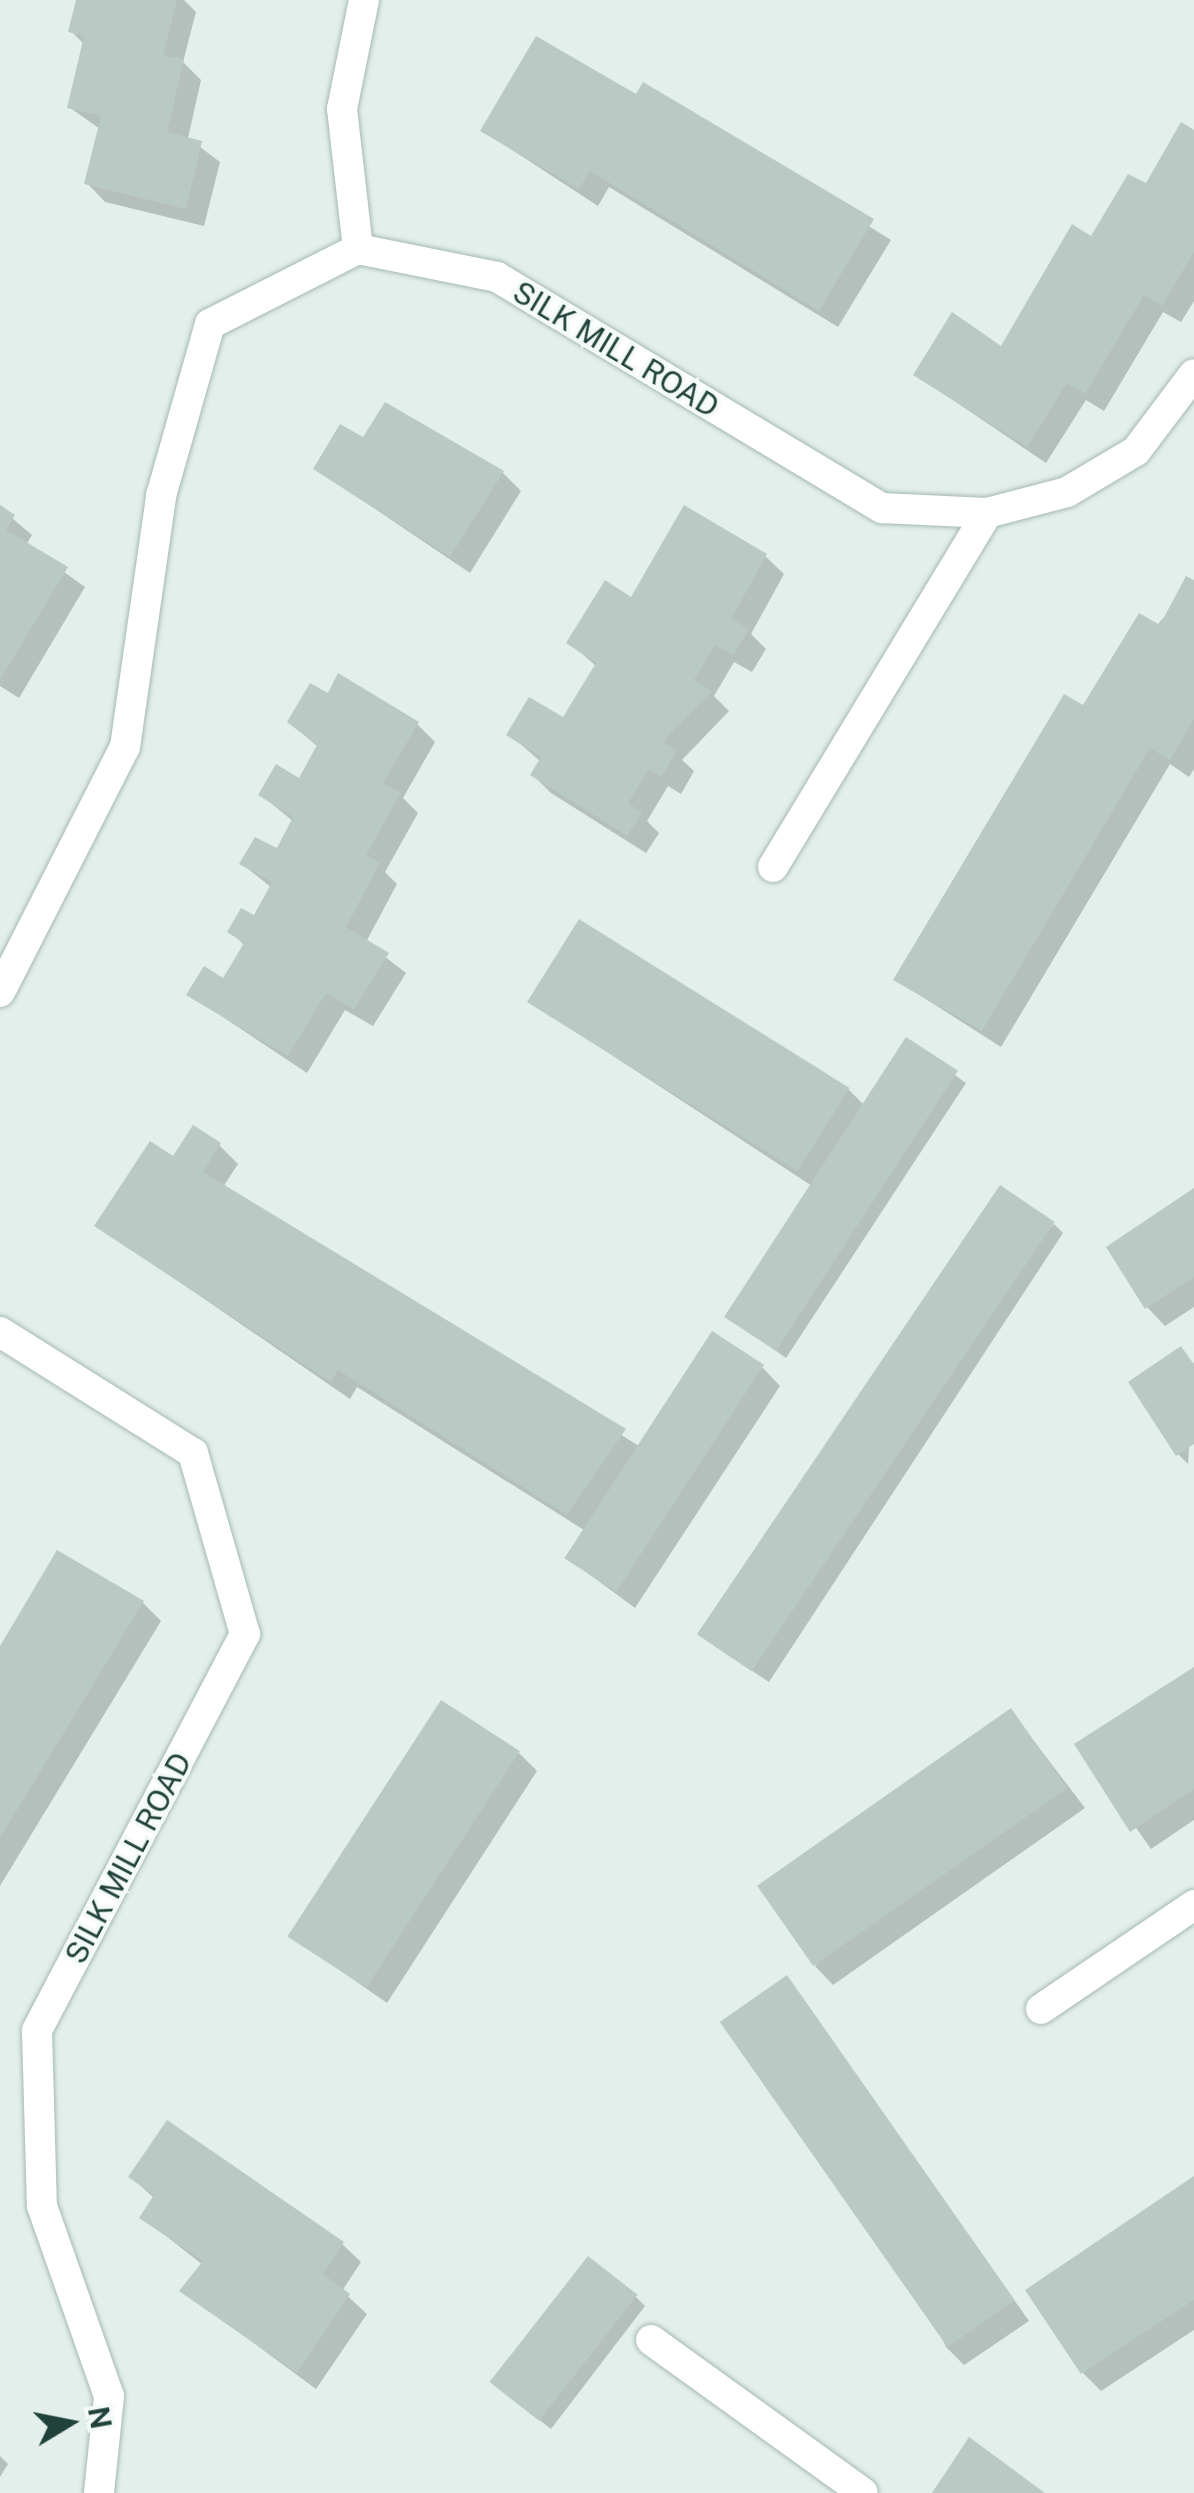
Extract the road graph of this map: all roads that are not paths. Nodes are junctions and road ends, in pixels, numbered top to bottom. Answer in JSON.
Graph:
{"nodes":[{"id":1,"x":364,"y":0,"type":"edge"},
{"id":2,"x":358,"y":249,"type":"junction"},
{"id":3,"x":1194,"y":374,"type":"edge"},
{"id":4,"x":987,"y":513,"type":"junction"},
{"id":5,"x":773,"y":867,"type":"dead end"},
{"id":6,"x":0,"y":992,"type":"edge"},
{"id":7,"x":0,"y":1332,"type":"edge"},
{"id":8,"x":1194,"y":1905,"type":"edge"},
{"id":9,"x":1041,"y":2009,"type":"dead end"},
{"id":10,"x":651,"y":2340,"type":"dead end"},
{"id":11,"x":98,"y":2493,"type":"edge"},
{"id":12,"x":864,"y":2493,"type":"edge"}],
"edges":[{"from":1,"to":2,"type":"street"},
{"from":2,"to":4,"type":"street","name":"SILK MILL ROAD"},
{"from":2,"to":6,"type":"street"},
{"from":3,"to":4,"type":"street","name":"SILK MILL ROAD"},
{"from":4,"to":5,"type":"street"},
{"from":7,"to":11,"type":"street","name":"SILK MILL ROAD"},
{"from":8,"to":9,"type":"street"},
{"from":10,"to":12,"type":"street"}]}
